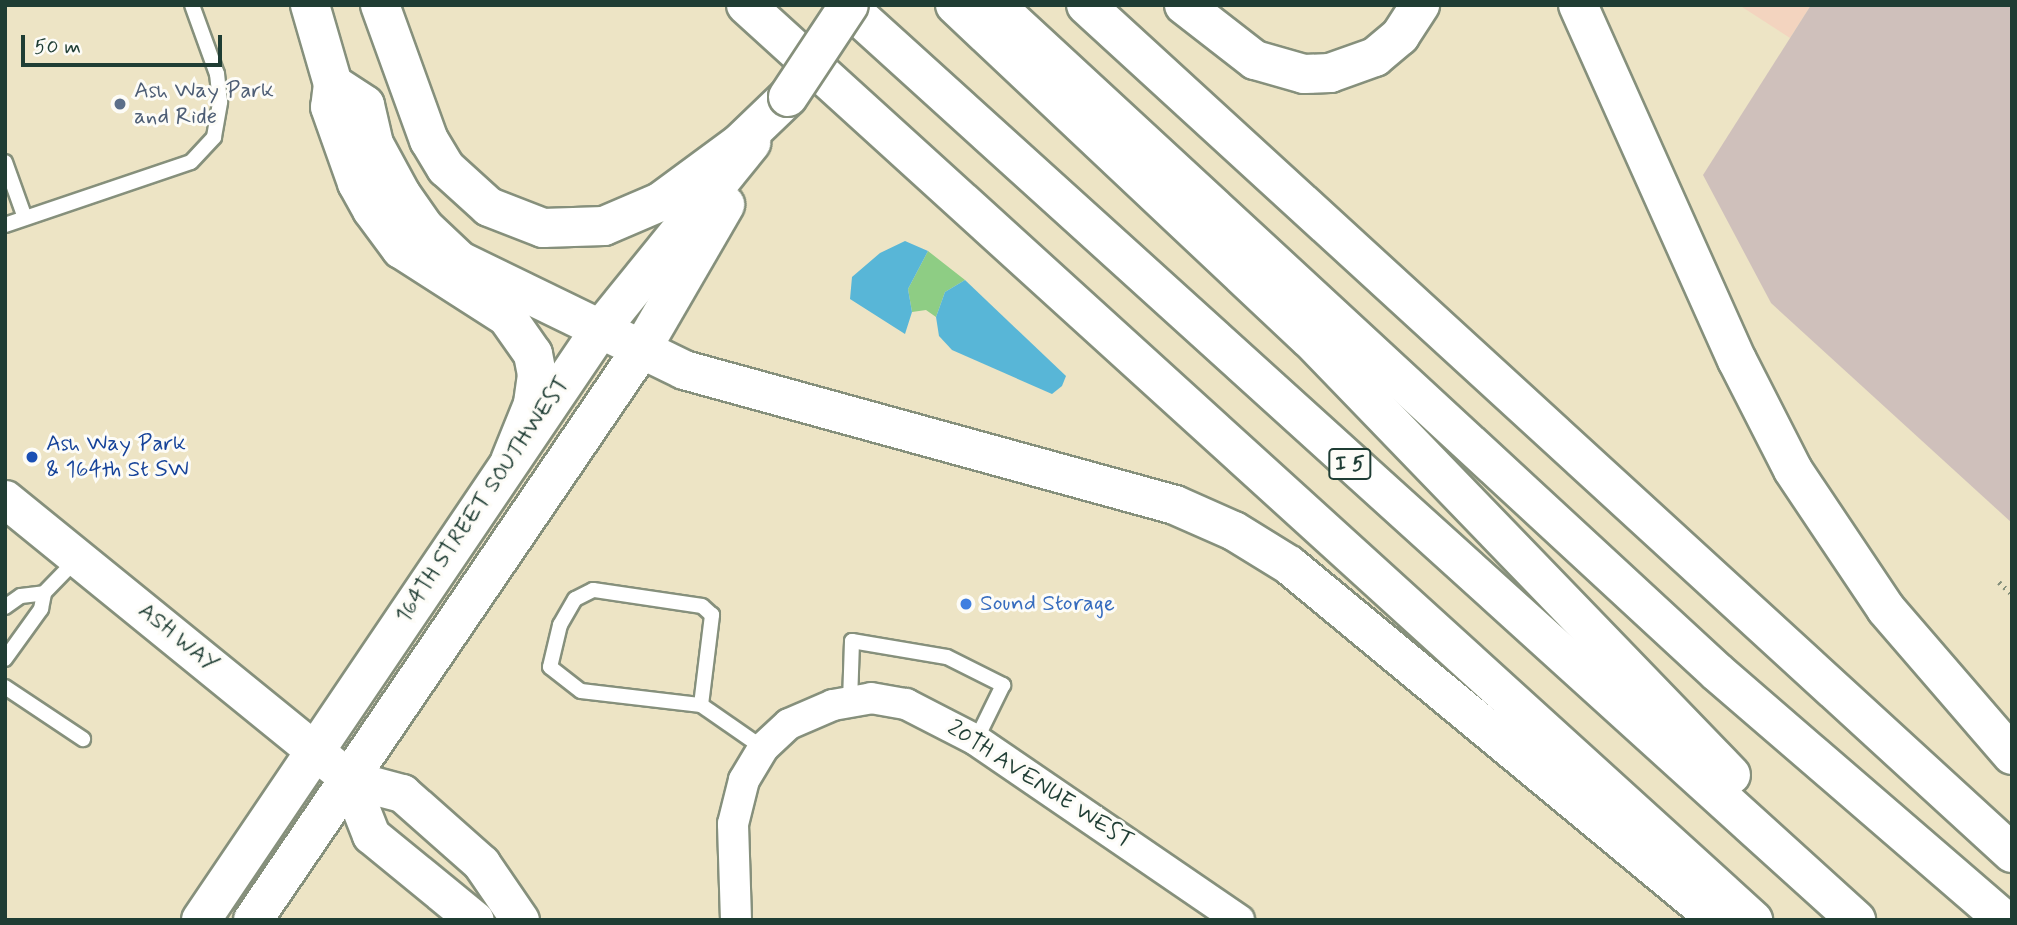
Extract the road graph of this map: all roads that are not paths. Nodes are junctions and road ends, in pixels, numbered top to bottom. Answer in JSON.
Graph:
{"nodes":[{"id":1,"x":192,"y":5,"type":"edge"},
{"id":2,"x":310,"y":5,"type":"edge"},
{"id":3,"x":380,"y":5,"type":"edge"},
{"id":4,"x":746,"y":5,"type":"edge"},
{"id":5,"x":848,"y":5,"type":"edge"},
{"id":6,"x":955,"y":5,"type":"edge"},
{"id":7,"x":995,"y":5,"type":"edge"},
{"id":8,"x":1086,"y":5,"type":"edge"},
{"id":9,"x":1184,"y":5,"type":"edge"},
{"id":10,"x":1420,"y":5,"type":"edge"},
{"id":11,"x":1578,"y":5,"type":"edge"},
{"id":12,"x":333,"y":84,"type":"junction"},
{"id":13,"x":788,"y":97,"type":"junction"},
{"id":14,"x":5,"y":162,"type":"edge"},
{"id":15,"x":25,"y":218,"type":"junction"},
{"id":16,"x":5,"y":225,"type":"edge"},
{"id":17,"x":599,"y":331,"type":"junction"},
{"id":18,"x":641,"y":350,"type":"junction"},
{"id":19,"x":510,"y":461,"type":"junction"},
{"id":20,"x":5,"y":499,"type":"edge"},
{"id":21,"x":78,"y":558,"type":"junction"},
{"id":22,"x":44,"y":593,"type":"junction"},
{"id":23,"x":5,"y":607,"type":"edge"},
{"id":24,"x":5,"y":659,"type":"edge"},
{"id":25,"x":5,"y":687,"type":"edge"},
{"id":26,"x":850,"y":702,"type":"junction"},
{"id":27,"x":701,"y":705,"type":"junction"},
{"id":28,"x":83,"y":739,"type":"dead end"},
{"id":29,"x":976,"y":740,"type":"junction"},
{"id":30,"x":764,"y":748,"type":"junction"},
{"id":31,"x":314,"y":750,"type":"junction"},
{"id":32,"x":2012,"y":755,"type":"edge"},
{"id":33,"x":349,"y":779,"type":"junction"},
{"id":34,"x":2012,"y":853,"type":"edge"},
{"id":35,"x":201,"y":920,"type":"edge"},
{"id":36,"x":253,"y":920,"type":"edge"},
{"id":37,"x":475,"y":920,"type":"edge"},
{"id":38,"x":520,"y":920,"type":"edge"},
{"id":39,"x":736,"y":920,"type":"edge"},
{"id":40,"x":1239,"y":920,"type":"edge"},
{"id":41,"x":1718,"y":920,"type":"edge"},
{"id":42,"x":1753,"y":920,"type":"edge"},
{"id":43,"x":1856,"y":920,"type":"edge"},
{"id":44,"x":1870,"y":920,"type":"edge"},
{"id":45,"x":2004,"y":920,"type":"edge"}],
"edges":[{"from":1,"to":15,"type":"lane"},
{"from":2,"to":12,"type":"main road"},
{"from":3,"to":13,"type":"main road"},
{"from":4,"to":42,"type":"main road"},
{"from":5,"to":13,"type":"main road","name":"164TH STREET SOUTHWEST","bridge":true},
{"from":5,"to":43,"type":"main road","number":"I 5"},
{"from":6,"to":44,"type":"main road"},
{"from":7,"to":45,"type":"main road"},
{"from":8,"to":34,"type":"main road"},
{"from":9,"to":10,"type":"main road"},
{"from":11,"to":32,"type":"main road"},
{"from":12,"to":17,"type":"main road"},
{"from":12,"to":19,"type":"main road"},
{"from":13,"to":17,"type":"main road","name":"164TH STREET SOUTHWEST"},
{"from":13,"to":18,"type":"main road","name":"164TH STREET SOUTHWEST"},
{"from":14,"to":15,"type":"lane"},
{"from":15,"to":16,"type":"lane"},
{"from":17,"to":18,"type":"main road"},
{"from":17,"to":19,"type":"main road","name":"164TH STREET SOUTHWEST"},
{"from":18,"to":33,"type":"main road","name":"164TH STREET SOUTHWEST"},
{"from":18,"to":41,"type":"main road"},
{"from":19,"to":31,"type":"main road","name":"164TH STREET SOUTHWEST"},
{"from":20,"to":21,"type":"street","name":"ASH WAY"},
{"from":21,"to":22,"type":"lane"},
{"from":21,"to":31,"type":"street","name":"ASH WAY"},
{"from":22,"to":23,"type":"lane"},
{"from":22,"to":24,"type":"lane"},
{"from":25,"to":28,"type":"lane"},
{"from":26,"to":29,"type":"street","name":"20TH AVENUE WEST"},
{"from":26,"to":29,"type":"lane"},
{"from":26,"to":30,"type":"street","name":"20TH AVENUE WEST"},
{"from":27,"to":27,"type":"lane"},
{"from":27,"to":30,"type":"lane"},
{"from":29,"to":40,"type":"street","name":"20TH AVENUE WEST"},
{"from":30,"to":39,"type":"street","name":"20TH AVENUE WEST"},
{"from":31,"to":33,"type":"street","name":"ASH WAY"},
{"from":31,"to":35,"type":"main road","name":"164TH STREET SOUTHWEST"},
{"from":33,"to":36,"type":"main road","name":"164TH STREET SOUTHWEST"},
{"from":33,"to":37,"type":"street","name":"ASH WAY"},
{"from":33,"to":38,"type":"street","name":"ASH WAY"}]}
